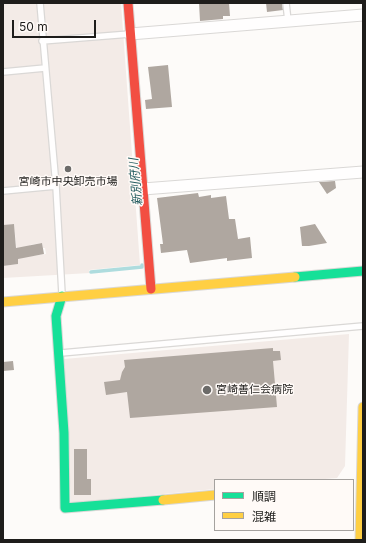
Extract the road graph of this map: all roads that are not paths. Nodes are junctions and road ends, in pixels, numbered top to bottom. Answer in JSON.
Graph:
{"nodes":[{"id":1,"x":40,"y":3,"type":"edge"},
{"id":2,"x":128,"y":3,"type":"edge"},
{"id":3,"x":286,"y":3,"type":"edge"},
{"id":4,"x":363,"y":15,"type":"edge"},
{"id":5,"x":288,"y":21,"type":"junction"},
{"id":6,"x":130,"y":34,"type":"junction"},
{"id":7,"x":42,"y":41,"type":"junction"},
{"id":8,"x":45,"y":68,"type":"junction"},
{"id":9,"x":3,"y":72,"type":"edge"},
{"id":10,"x":363,"y":172,"type":"edge"},
{"id":11,"x":56,"y":186,"type":"junction"},
{"id":12,"x":143,"y":189,"type":"junction"},
{"id":13,"x":3,"y":191,"type":"edge"},
{"id":14,"x":363,"y":270,"type":"edge"},
{"id":15,"x":151,"y":289,"type":"junction"},
{"id":16,"x":62,"y":296,"type":"junction"},
{"id":17,"x":3,"y":302,"type":"edge"},
{"id":18,"x":363,"y":326,"type":"edge"},
{"id":19,"x":58,"y":353,"type":"junction"},
{"id":20,"x":363,"y":407,"type":"edge"},
{"id":21,"x":359,"y":482,"type":"edge"},
{"id":22,"x":214,"y":495,"type":"edge"},
{"id":23,"x":360,"y":540,"type":"edge"}],
"edges":[{"from":1,"to":7,"type":"lane"},
{"from":2,"to":6,"type":"street"},
{"from":3,"to":5,"type":"lane"},
{"from":4,"to":5,"type":"street"},
{"from":5,"to":6,"type":"street"},
{"from":6,"to":7,"type":"lane"},
{"from":6,"to":12,"type":"street"},
{"from":7,"to":8,"type":"lane"},
{"from":8,"to":9,"type":"lane"},
{"from":8,"to":11,"type":"lane"},
{"from":10,"to":12,"type":"street"},
{"from":11,"to":13,"type":"lane"},
{"from":11,"to":16,"type":"lane"},
{"from":12,"to":15,"type":"street"},
{"from":14,"to":15,"type":"street"},
{"from":15,"to":16,"type":"street"},
{"from":16,"to":17,"type":"street"},
{"from":16,"to":19,"type":"street"},
{"from":18,"to":19,"type":"lane"},
{"from":19,"to":22,"type":"street"},
{"from":20,"to":21,"type":"street"},
{"from":21,"to":23,"type":"street"}]}
